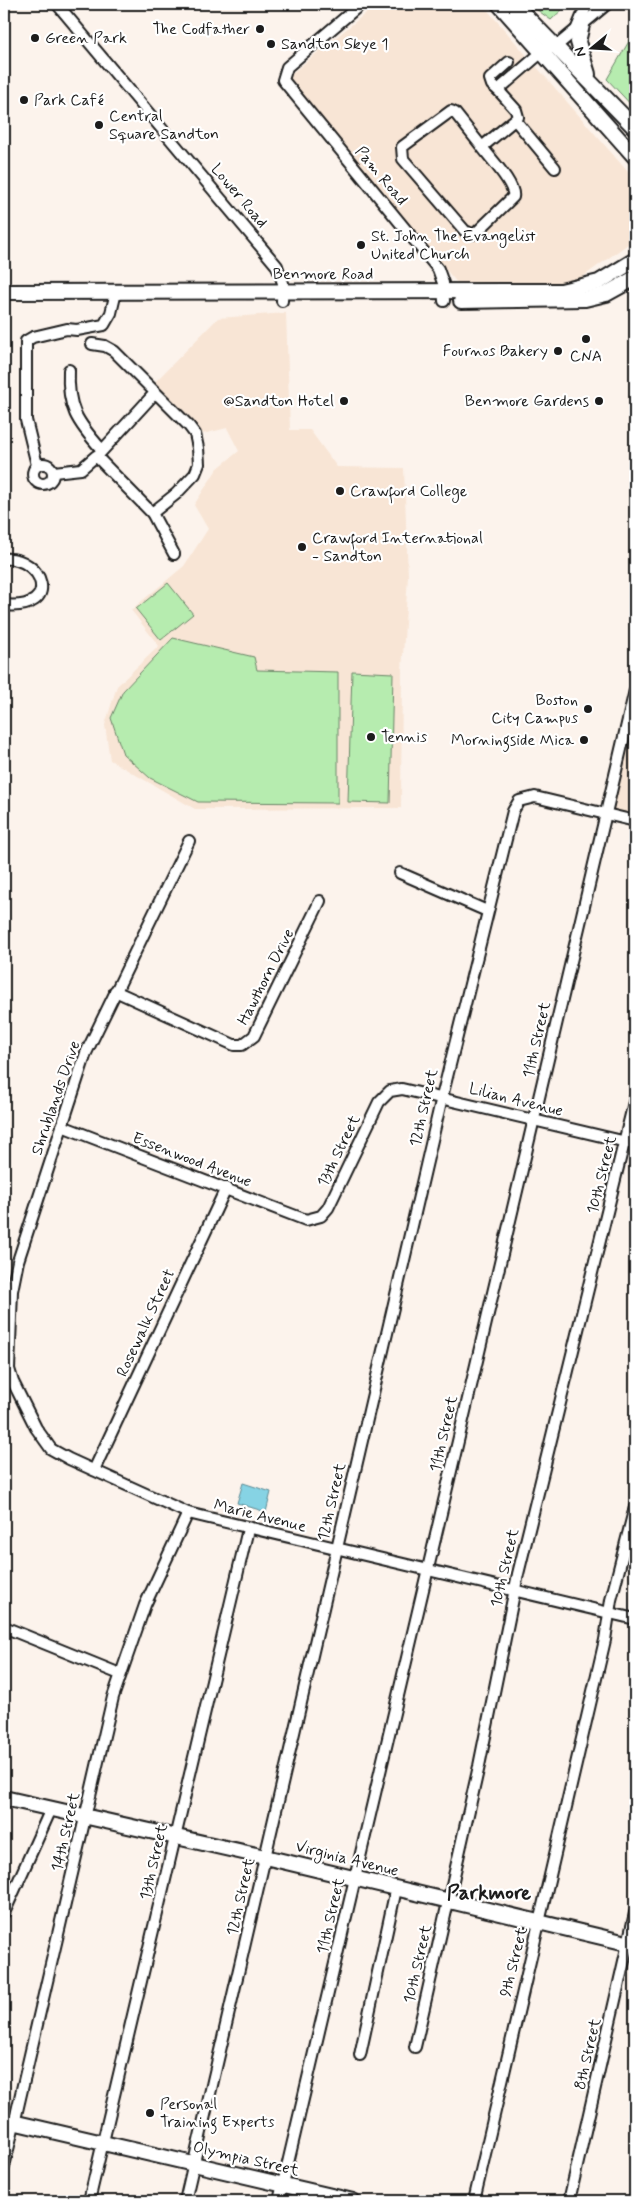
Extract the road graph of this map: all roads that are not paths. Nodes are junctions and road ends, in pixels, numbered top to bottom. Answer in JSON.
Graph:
{"nodes":[{"id":1,"x":57,"y":4,"type":"edge"},
{"id":2,"x":361,"y":4,"type":"edge"},
{"id":3,"x":499,"y":4,"type":"edge"},
{"id":4,"x":514,"y":4,"type":"edge"},
{"id":5,"x":586,"y":4,"type":"edge"},
{"id":6,"x":606,"y":4,"type":"edge"},
{"id":7,"x":579,"y":28,"type":"junction"},
{"id":8,"x":556,"y":46,"type":"junction"},
{"id":9,"x":542,"y":52,"type":"junction"},
{"id":10,"x":509,"y":62,"type":"dead end"},
{"id":11,"x":590,"y":79,"type":"junction"},
{"id":12,"x":498,"y":90,"type":"junction"},
{"id":13,"x":516,"y":120,"type":"junction"},
{"id":14,"x":635,"y":128,"type":"edge"},
{"id":15,"x":482,"y":147,"type":"junction"},
{"id":16,"x":635,"y":158,"type":"edge"},
{"id":17,"x":555,"y":168,"type":"dead end"},
{"id":18,"x":635,"y":255,"type":"edge"},
{"id":19,"x":635,"y":260,"type":"edge"},
{"id":20,"x":617,"y":273,"type":"junction"},
{"id":21,"x":635,"y":278,"type":"edge"},
{"id":22,"x":4,"y":292,"type":"edge"},
{"id":23,"x":115,"y":296,"type":"junction"},
{"id":24,"x":282,"y":296,"type":"junction"},
{"id":25,"x":444,"y":296,"type":"junction"},
{"id":26,"x":4,"y":301,"type":"edge"},
{"id":27,"x":92,"y":344,"type":"dead end"},
{"id":28,"x":69,"y":370,"type":"dead end"},
{"id":29,"x":155,"y":393,"type":"junction"},
{"id":30,"x":99,"y":453,"type":"junction"},
{"id":31,"x":37,"y":466,"type":"junction"},
{"id":32,"x":54,"y":472,"type":"junction"},
{"id":33,"x":152,"y":513,"type":"junction"},
{"id":34,"x":174,"y":554,"type":"dead end"},
{"id":35,"x":4,"y":559,"type":"edge"},
{"id":36,"x":4,"y":605,"type":"edge"},
{"id":37,"x":635,"y":690,"type":"edge"},
{"id":38,"x":606,"y":815,"type":"junction"},
{"id":39,"x":635,"y":821,"type":"edge"},
{"id":40,"x":189,"y":841,"type":"dead end"},
{"id":41,"x":400,"y":872,"type":"dead end"},
{"id":42,"x":320,"y":901,"type":"dead end"},
{"id":43,"x":487,"y":911,"type":"junction"},
{"id":44,"x":115,"y":991,"type":"junction"},
{"id":45,"x":390,"y":1091,"type":"joint"},
{"id":46,"x":442,"y":1097,"type":"junction"},
{"id":47,"x":635,"y":1098,"type":"edge"},
{"id":48,"x":533,"y":1120,"type":"junction"},
{"id":49,"x":62,"y":1126,"type":"junction"},
{"id":50,"x":630,"y":1143,"type":"edge"},
{"id":51,"x":226,"y":1188,"type":"junction"},
{"id":52,"x":312,"y":1220,"type":"joint"},
{"id":53,"x":12,"y":1382,"type":"joint"},
{"id":54,"x":94,"y":1470,"type":"junction"},
{"id":55,"x":635,"y":1507,"type":"edge"},
{"id":56,"x":188,"y":1513,"type":"junction"},
{"id":57,"x":248,"y":1529,"type":"junction"},
{"id":58,"x":336,"y":1549,"type":"junction"},
{"id":59,"x":427,"y":1570,"type":"junction"},
{"id":60,"x":515,"y":1591,"type":"junction"},
{"id":61,"x":609,"y":1614,"type":"junction"},
{"id":62,"x":635,"y":1619,"type":"edge"},
{"id":63,"x":4,"y":1627,"type":"edge"},
{"id":64,"x":120,"y":1674,"type":"junction"},
{"id":65,"x":4,"y":1798,"type":"edge"},
{"id":66,"x":51,"y":1809,"type":"junction"},
{"id":67,"x":85,"y":1816,"type":"junction"},
{"id":68,"x":175,"y":1837,"type":"junction"},
{"id":69,"x":265,"y":1857,"type":"junction"},
{"id":70,"x":355,"y":1879,"type":"junction"},
{"id":71,"x":396,"y":1889,"type":"junction"},
{"id":72,"x":448,"y":1901,"type":"junction"},
{"id":73,"x":635,"y":1913,"type":"edge"},
{"id":74,"x":4,"y":1914,"type":"edge"},
{"id":75,"x":540,"y":1922,"type":"junction"},
{"id":76,"x":632,"y":1944,"type":"edge"},
{"id":77,"x":414,"y":2047,"type":"dead end"},
{"id":78,"x":360,"y":2055,"type":"dead end"},
{"id":79,"x":9,"y":2121,"type":"edge"},
{"id":80,"x":104,"y":2143,"type":"junction"},
{"id":81,"x":194,"y":2164,"type":"junction"},
{"id":82,"x":4,"y":2167,"type":"edge"},
{"id":83,"x":282,"y":2185,"type":"junction"},
{"id":84,"x":89,"y":2201,"type":"edge"},
{"id":85,"x":185,"y":2201,"type":"edge"},
{"id":86,"x":279,"y":2201,"type":"edge"},
{"id":87,"x":353,"y":2201,"type":"edge"},
{"id":88,"x":474,"y":2201,"type":"edge"},
{"id":89,"x":569,"y":2201,"type":"edge"}],
"edges":[{"from":1,"to":24,"type":"street","name":"Lower Road"},
{"from":2,"to":25,"type":"street","name":"Pam Road"},
{"from":3,"to":9,"type":"street"},
{"from":4,"to":8,"type":"street"},
{"from":5,"to":7,"type":"street"},
{"from":6,"to":7,"type":"street"},
{"from":7,"to":8,"type":"street"},
{"from":7,"to":11,"type":"street"},
{"from":8,"to":9,"type":"street"},
{"from":8,"to":11,"type":"street"},
{"from":9,"to":12,"type":"street"},
{"from":9,"to":16,"type":"street"},
{"from":10,"to":12,"type":"street"},
{"from":11,"to":14,"type":"street"},
{"from":12,"to":13,"type":"street"},
{"from":13,"to":15,"type":"street"},
{"from":13,"to":17,"type":"street"},
{"from":15,"to":15,"type":"street"},
{"from":18,"to":20,"type":"street"},
{"from":19,"to":20,"type":"street","name":"Benmore Road"},
{"from":20,"to":25,"type":"street","name":"Benmore Road"},
{"from":21,"to":25,"type":"street","name":"Benmore Road"},
{"from":22,"to":23,"type":"street","name":"Benmore Road"},
{"from":23,"to":24,"type":"street","name":"Benmore Road"},
{"from":23,"to":26,"type":"street","name":"Benmore Road"},
{"from":23,"to":31,"type":"street"},
{"from":24,"to":25,"type":"street","name":"Benmore Road"},
{"from":27,"to":29,"type":"street"},
{"from":28,"to":30,"type":"street"},
{"from":29,"to":30,"type":"street"},
{"from":29,"to":33,"type":"street"},
{"from":30,"to":32,"type":"street"},
{"from":30,"to":33,"type":"street"},
{"from":31,"to":32,"type":"street"},
{"from":31,"to":32,"type":"street"},
{"from":33,"to":34,"type":"street"},
{"from":35,"to":36,"type":"street"},
{"from":37,"to":38,"type":"street","name":"11th Street"},
{"from":38,"to":39,"type":"street"},
{"from":38,"to":43,"type":"street","name":"12th Street"},
{"from":38,"to":48,"type":"street","name":"11th Street"},
{"from":40,"to":44,"type":"street","name":"Shrublands Drive"},
{"from":41,"to":43,"type":"street"},
{"from":42,"to":44,"type":"street","name":"Hawthorn Drive"},
{"from":43,"to":46,"type":"street","name":"12th Street"},
{"from":44,"to":49,"type":"street","name":"Shrublands Drive"},
{"from":45,"to":46,"type":"street","name":"Lilian Avenue"},
{"from":45,"to":52,"type":"street","name":"13th Street"},
{"from":46,"to":48,"type":"street","name":"Lilian Avenue"},
{"from":46,"to":58,"type":"street","name":"12th Street"},
{"from":47,"to":50,"type":"street","name":"10th Street"},
{"from":48,"to":50,"type":"street","name":"Lilian Avenue"},
{"from":48,"to":59,"type":"street","name":"11th Street"},
{"from":49,"to":51,"type":"street","name":"Essenwood Avenue"},
{"from":49,"to":53,"type":"street","name":"Shrublands Drive"},
{"from":50,"to":60,"type":"street","name":"10th Street"},
{"from":51,"to":52,"type":"street","name":"Essenwood Avenue"},
{"from":51,"to":54,"type":"street","name":"Rosewalk Street"},
{"from":53,"to":54,"type":"street","name":"Marie Avenue"},
{"from":54,"to":56,"type":"street","name":"Marie Avenue"},
{"from":55,"to":61,"type":"street","name":"9th Street"},
{"from":56,"to":57,"type":"street","name":"Marie Avenue"},
{"from":56,"to":64,"type":"street","name":"14th Street"},
{"from":57,"to":58,"type":"street","name":"Marie Avenue"},
{"from":57,"to":68,"type":"street","name":"13th Street"},
{"from":58,"to":59,"type":"street","name":"Marie Avenue"},
{"from":58,"to":69,"type":"street","name":"12th Street"},
{"from":59,"to":60,"type":"street","name":"Marie Avenue"},
{"from":59,"to":70,"type":"street","name":"11th Street"},
{"from":60,"to":61,"type":"street","name":"Marie Avenue"},
{"from":60,"to":72,"type":"street","name":"10th Street"},
{"from":61,"to":62,"type":"street","name":"Marie Avenue"},
{"from":61,"to":75,"type":"street","name":"9th Street"},
{"from":63,"to":64,"type":"street"},
{"from":64,"to":67,"type":"street","name":"14th Street"},
{"from":65,"to":66,"type":"street","name":"Virginia Avenue"},
{"from":66,"to":67,"type":"street","name":"Virginia Avenue"},
{"from":66,"to":74,"type":"street"},
{"from":67,"to":68,"type":"street","name":"Virginia Avenue"},
{"from":67,"to":79,"type":"street","name":"14th Street"},
{"from":68,"to":69,"type":"street","name":"Virginia Avenue"},
{"from":68,"to":80,"type":"street","name":"13th Street"},
{"from":69,"to":70,"type":"street","name":"Virginia Avenue"},
{"from":69,"to":81,"type":"street","name":"12th Street"},
{"from":70,"to":71,"type":"street","name":"Virginia Avenue"},
{"from":70,"to":83,"type":"street","name":"11th Street"},
{"from":71,"to":72,"type":"street","name":"Virginia Avenue"},
{"from":71,"to":78,"type":"street"},
{"from":72,"to":75,"type":"street","name":"Virginia Avenue"},
{"from":72,"to":77,"type":"street","name":"10th Street"},
{"from":73,"to":76,"type":"street","name":"8th Street"},
{"from":75,"to":76,"type":"street","name":"Virginia Avenue"},
{"from":75,"to":88,"type":"street","name":"9th Street"},
{"from":76,"to":89,"type":"street","name":"8th Street"},
{"from":79,"to":80,"type":"street","name":"Olympia Street"},
{"from":79,"to":82,"type":"street","name":"14th Street"},
{"from":80,"to":81,"type":"street","name":"Olympia Street"},
{"from":80,"to":84,"type":"street","name":"13th Street"},
{"from":81,"to":83,"type":"street","name":"Olympia Street"},
{"from":81,"to":85,"type":"street","name":"12th Street"},
{"from":83,"to":86,"type":"street","name":"11th Street"},
{"from":83,"to":87,"type":"street","name":"Olympia Street"}]}
